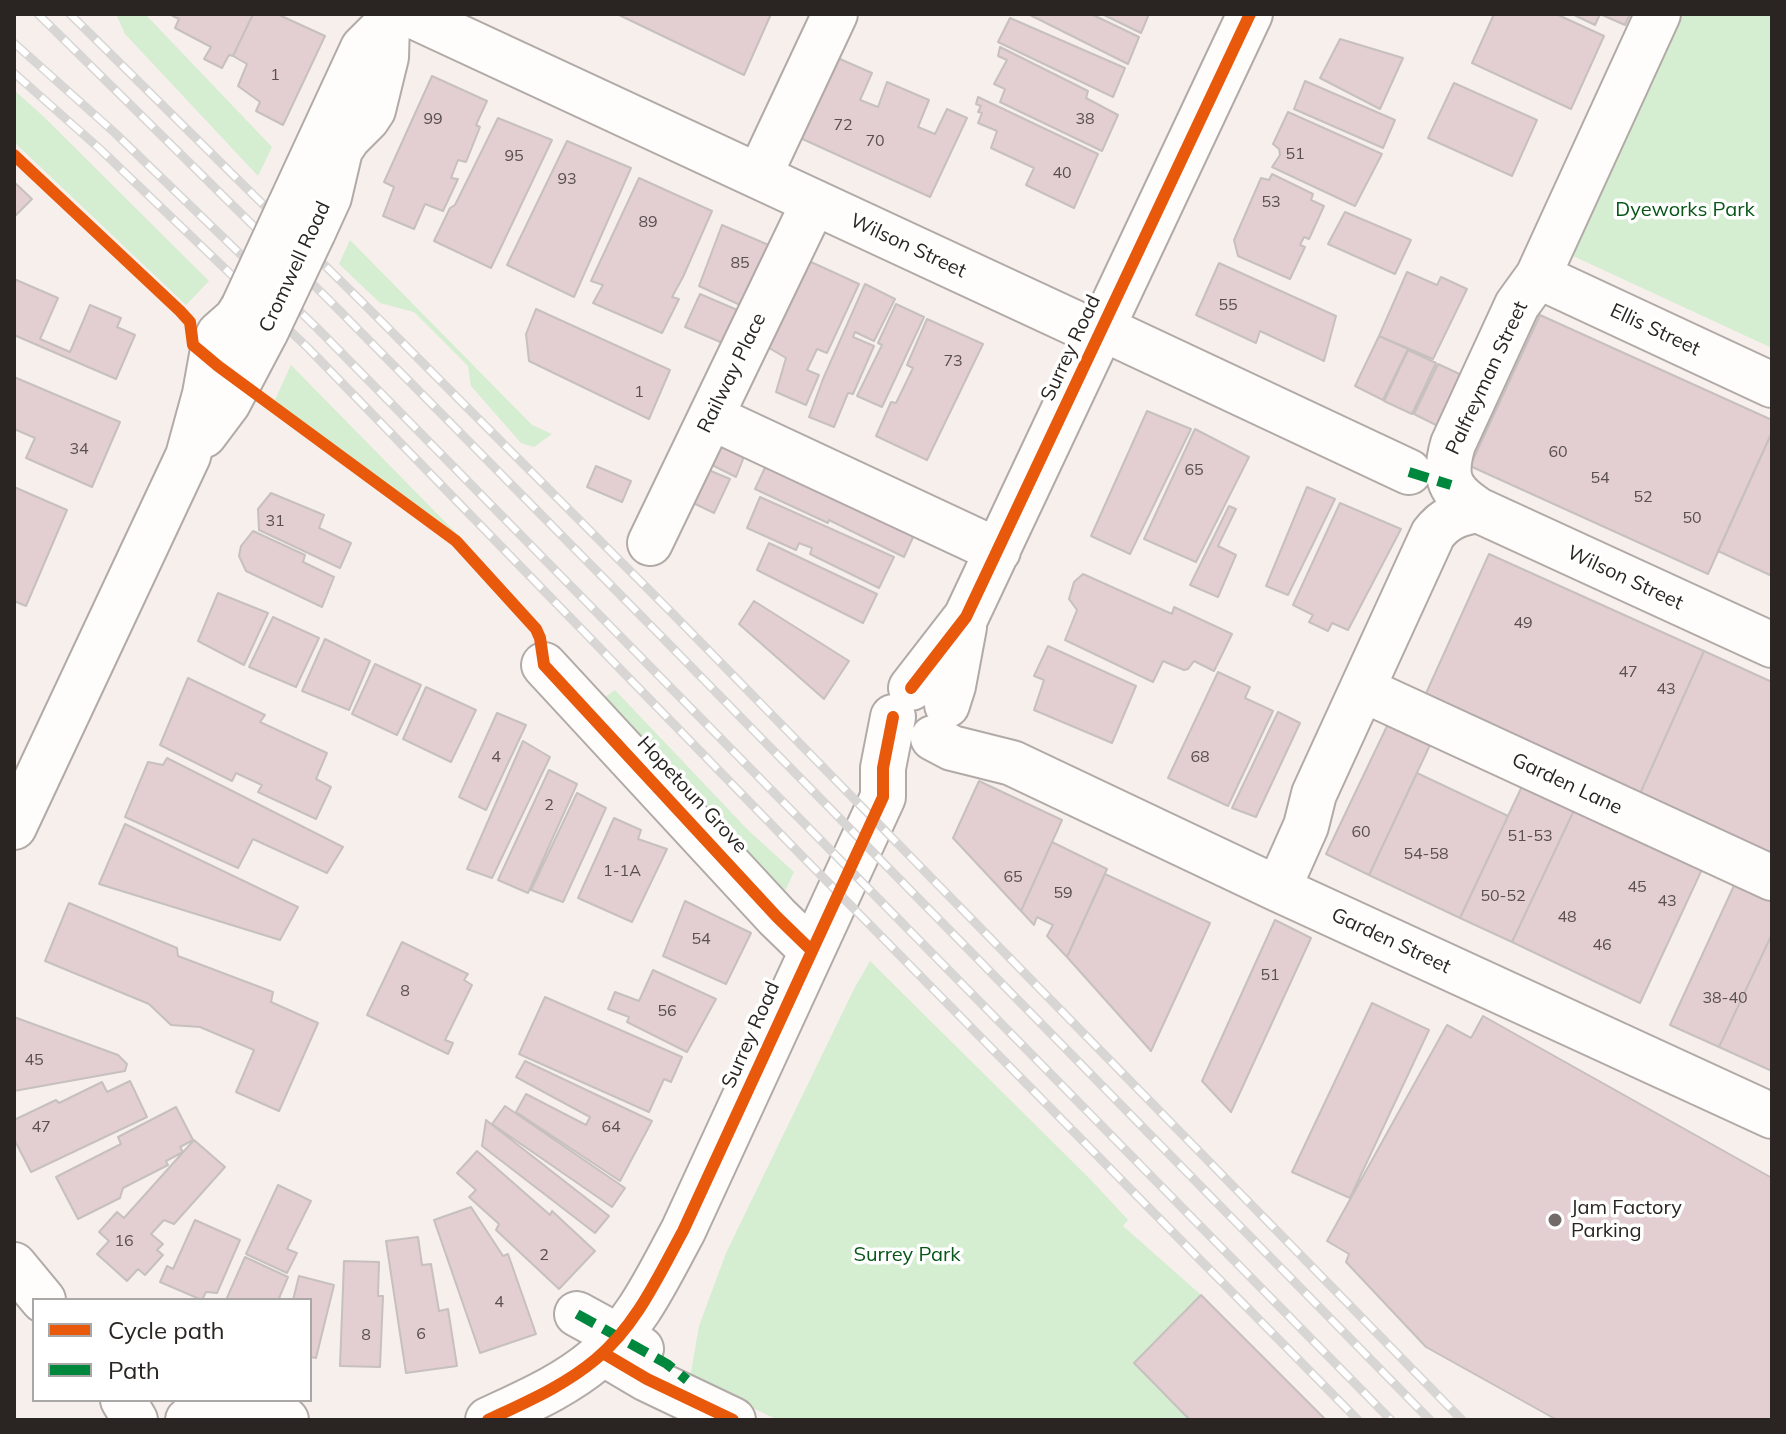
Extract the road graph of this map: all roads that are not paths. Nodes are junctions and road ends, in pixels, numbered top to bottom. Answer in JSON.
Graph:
{"nodes":[{"id":1,"x":835,"y":14,"type":"edge"},
{"id":2,"x":1250,"y":14,"type":"edge"},
{"id":3,"x":1658,"y":14,"type":"edge"},
{"id":4,"x":388,"y":17,"type":"edge"},
{"id":5,"x":759,"y":176,"type":"junction"},
{"id":6,"x":814,"y":202,"type":"junction"},
{"id":7,"x":1538,"y":276,"type":"junction"},
{"id":8,"x":1101,"y":331,"type":"junction"},
{"id":9,"x":1772,"y":385,"type":"edge"},
{"id":10,"x":711,"y":417,"type":"junction"},
{"id":11,"x":1409,"y":472,"type":"dead end"},
{"id":12,"x":1478,"y":510,"type":"junction"},
{"id":13,"x":650,"y":543,"type":"dead end"},
{"id":14,"x":998,"y":551,"type":"junction"},
{"id":15,"x":1772,"y":645,"type":"edge"},
{"id":16,"x":544,"y":665,"type":"dead end"},
{"id":17,"x":1362,"y":689,"type":"junction"},
{"id":18,"x":927,"y":716,"type":"junction"},
{"id":19,"x":14,"y":827,"type":"edge"},
{"id":20,"x":1772,"y":878,"type":"edge"},
{"id":21,"x":1278,"y":889,"type":"junction"},
{"id":22,"x":811,"y":950,"type":"junction"},
{"id":23,"x":1772,"y":1116,"type":"edge"},
{"id":24,"x":577,"y":1314,"type":"dead end"},
{"id":25,"x":610,"y":1345,"type":"junction"},
{"id":26,"x":660,"y":1393,"type":"edge"},
{"id":27,"x":124,"y":1402,"type":"edge"},
{"id":28,"x":265,"y":1408,"type":"edge"},
{"id":29,"x":135,"y":1420,"type":"edge"},
{"id":30,"x":188,"y":1420,"type":"edge"},
{"id":31,"x":319,"y":1420,"type":"edge"},
{"id":32,"x":488,"y":1420,"type":"edge"},
{"id":33,"x":733,"y":1420,"type":"edge"}],
"edges":[{"from":1,"to":5,"type":"street"},
{"from":2,"to":8,"type":"street","name":"Surrey Road"},
{"from":3,"to":7,"type":"street","name":"Palfreyman Street"},
{"from":4,"to":5,"type":"street","name":"Wilson Street"},
{"from":4,"to":19,"type":"street","name":"Cromwell Road","bridge":true},
{"from":5,"to":6,"type":"street","name":"Wilson Street"},
{"from":6,"to":8,"type":"street","name":"Wilson Street"},
{"from":6,"to":10,"type":"street","name":"Railway Place"},
{"from":7,"to":9,"type":"street","name":"Ellis Street"},
{"from":7,"to":12,"type":"street","name":"Palfreyman Street"},
{"from":8,"to":11,"type":"street","name":"Wilson Street"},
{"from":8,"to":14,"type":"street","name":"Surrey Road"},
{"from":10,"to":13,"type":"street","name":"Railway Place"},
{"from":10,"to":14,"type":"street"},
{"from":12,"to":15,"type":"street","name":"Wilson Street"},
{"from":12,"to":17,"type":"street"},
{"from":14,"to":18,"type":"street","name":"Surrey Road"},
{"from":16,"to":22,"type":"street","name":"Hopetoun Grove"},
{"from":17,"to":20,"type":"street","name":"Garden Lane"},
{"from":17,"to":21,"type":"street"},
{"from":18,"to":21,"type":"street","name":"Garden Street"},
{"from":18,"to":22,"type":"street","name":"Surrey Road"},
{"from":21,"to":23,"type":"street","name":"Garden Street"},
{"from":22,"to":25,"type":"street","name":"Surrey Road"},
{"from":24,"to":25,"type":"street"},
{"from":25,"to":26,"type":"street"},
{"from":25,"to":32,"type":"street","name":"Surrey Road"},
{"from":26,"to":33,"type":"street"},
{"from":27,"to":29,"type":"street"},
{"from":28,"to":30,"type":"street"},
{"from":28,"to":31,"type":"street"}]}
